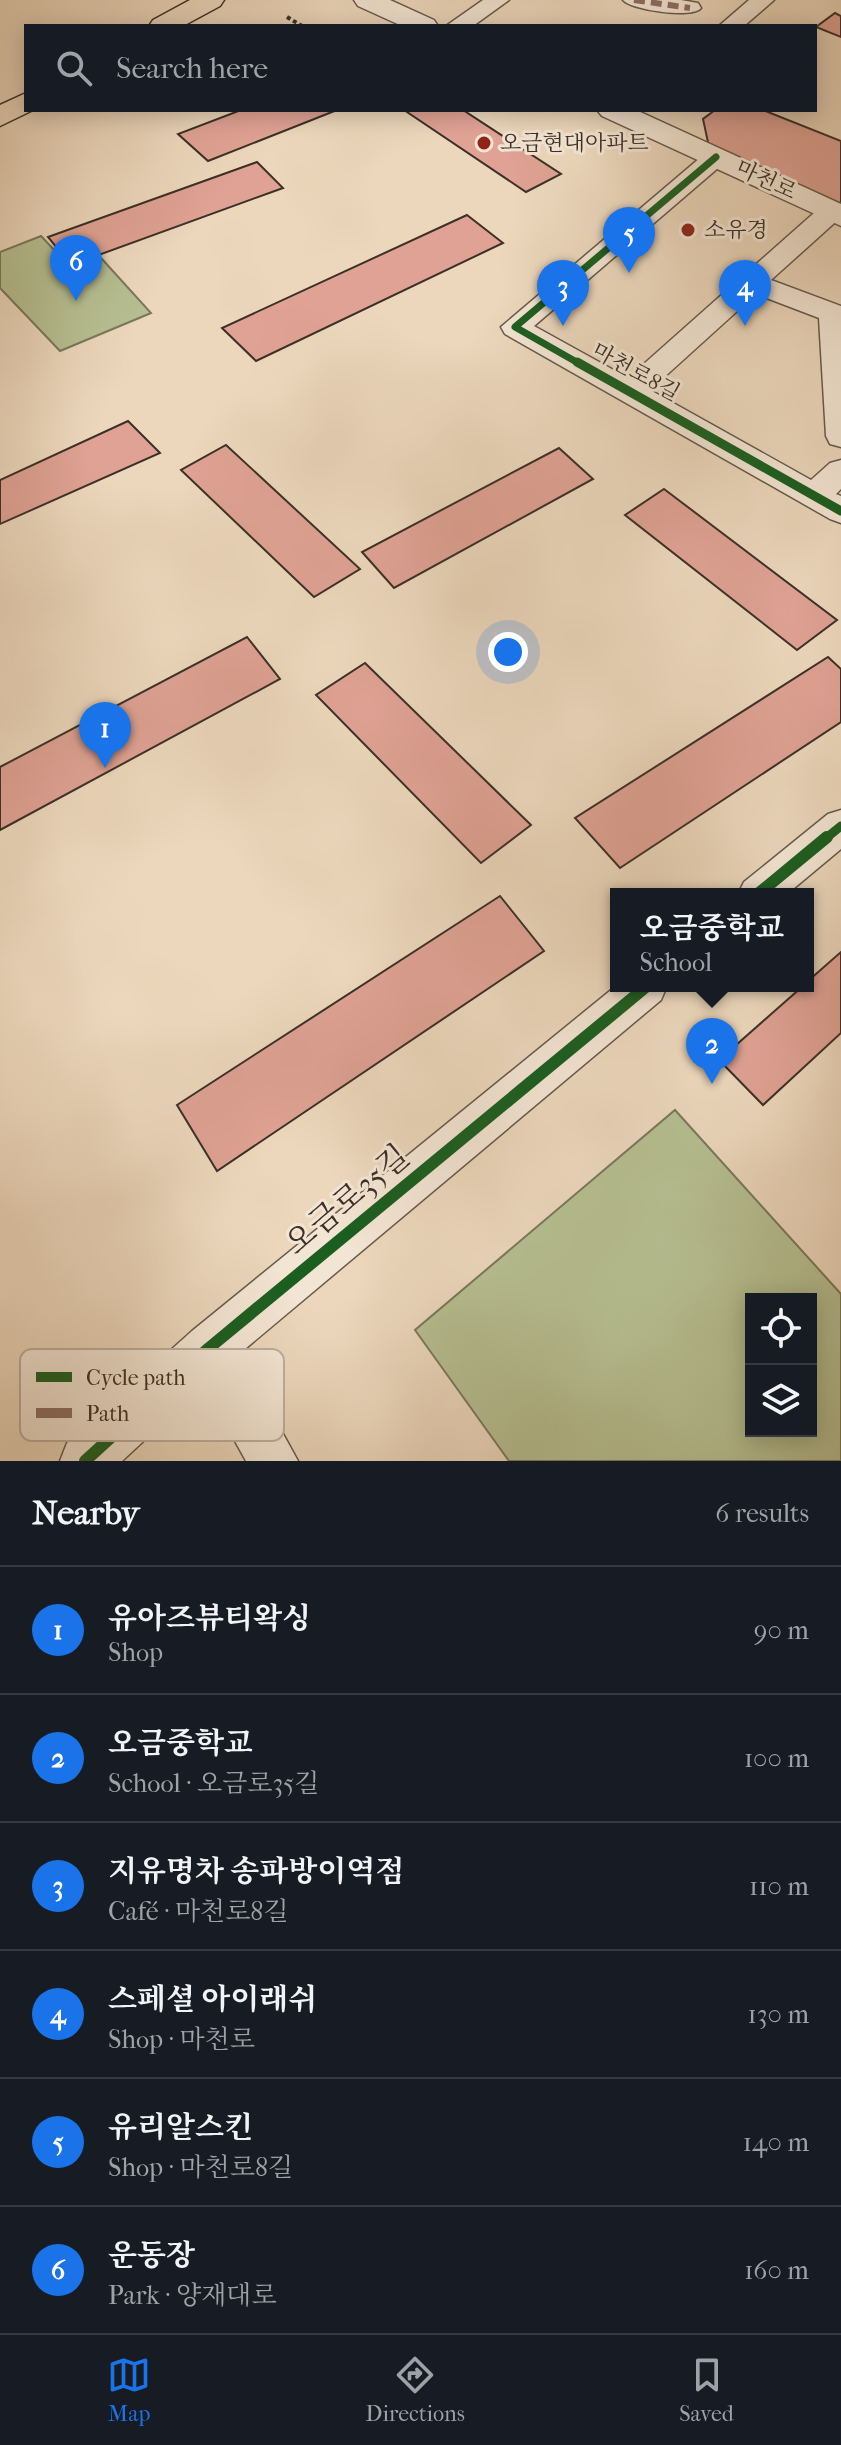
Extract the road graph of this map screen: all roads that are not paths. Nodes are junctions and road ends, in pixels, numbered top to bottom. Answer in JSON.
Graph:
{"nodes":[{"id":1,"x":210,"y":0,"type":"edge"},
{"id":2,"x":368,"y":0,"type":"edge"},
{"id":3,"x":498,"y":0,"type":"edge"},
{"id":4,"x":634,"y":0,"type":"edge"},
{"id":5,"x":763,"y":0,"type":"edge"},
{"id":6,"x":694,"y":4,"type":"edge"},
{"id":7,"x":167,"y":24,"type":"edge"},
{"id":8,"x":420,"y":24,"type":"edge"},
{"id":9,"x":460,"y":24,"type":"edge"},
{"id":10,"x":676,"y":24,"type":"edge"},
{"id":11,"x":733,"y":24,"type":"edge"},
{"id":12,"x":24,"y":103,"type":"edge"},
{"id":13,"x":620,"y":112,"type":"edge"},
{"id":14,"x":0,"y":117,"type":"edge"},
{"id":15,"x":716,"y":157,"type":"junction"},
{"id":16,"x":836,"y":213,"type":"edge"},
{"id":17,"x":752,"y":283,"type":"junction"},
{"id":18,"x":837,"y":315,"type":"edge"},
{"id":19,"x":630,"y":392,"type":"junction"},
{"id":20,"x":841,"y":436,"type":"edge"},
{"id":21,"x":841,"y":471,"type":"edge"},
{"id":22,"x":828,"y":503,"type":"edge"},
{"id":23,"x":841,"y":826,"type":"edge"},
{"id":24,"x":765,"y":888,"type":"edge"},
{"id":25,"x":640,"y":992,"type":"edge"},
{"id":26,"x":209,"y":1348,"type":"edge"},
{"id":27,"x":107,"y":1441,"type":"edge"},
{"id":28,"x":262,"y":1441,"type":"edge"},
{"id":29,"x":85,"y":1461,"type":"edge"},
{"id":30,"x":273,"y":1461,"type":"edge"}],
"edges":[{"from":1,"to":7,"type":"main road"},
{"from":2,"to":8,"type":"street"},
{"from":3,"to":9,"type":"street"},
{"from":4,"to":6,"type":"street"},
{"from":5,"to":11,"type":"street"},
{"from":6,"to":10,"type":"street"},
{"from":12,"to":14,"type":"main road"},
{"from":13,"to":15,"type":"street","name":"마천로"},
{"from":15,"to":16,"type":"street","name":"마천로"},
{"from":15,"to":19,"type":"street","name":"마천로8길"},
{"from":16,"to":17,"type":"street","name":"마천로"},
{"from":17,"to":18,"type":"street"},
{"from":17,"to":19,"type":"street","name":"마천로"},
{"from":18,"to":20,"type":"street"},
{"from":19,"to":22,"type":"street","name":"마천로8길"},
{"from":21,"to":22,"type":"street","name":"마천로8길"},
{"from":23,"to":24,"type":"street"},
{"from":25,"to":26,"type":"street","name":"오금로35길"},
{"from":27,"to":29,"type":"street","name":"오금로35길"},
{"from":28,"to":30,"type":"street"}]}
